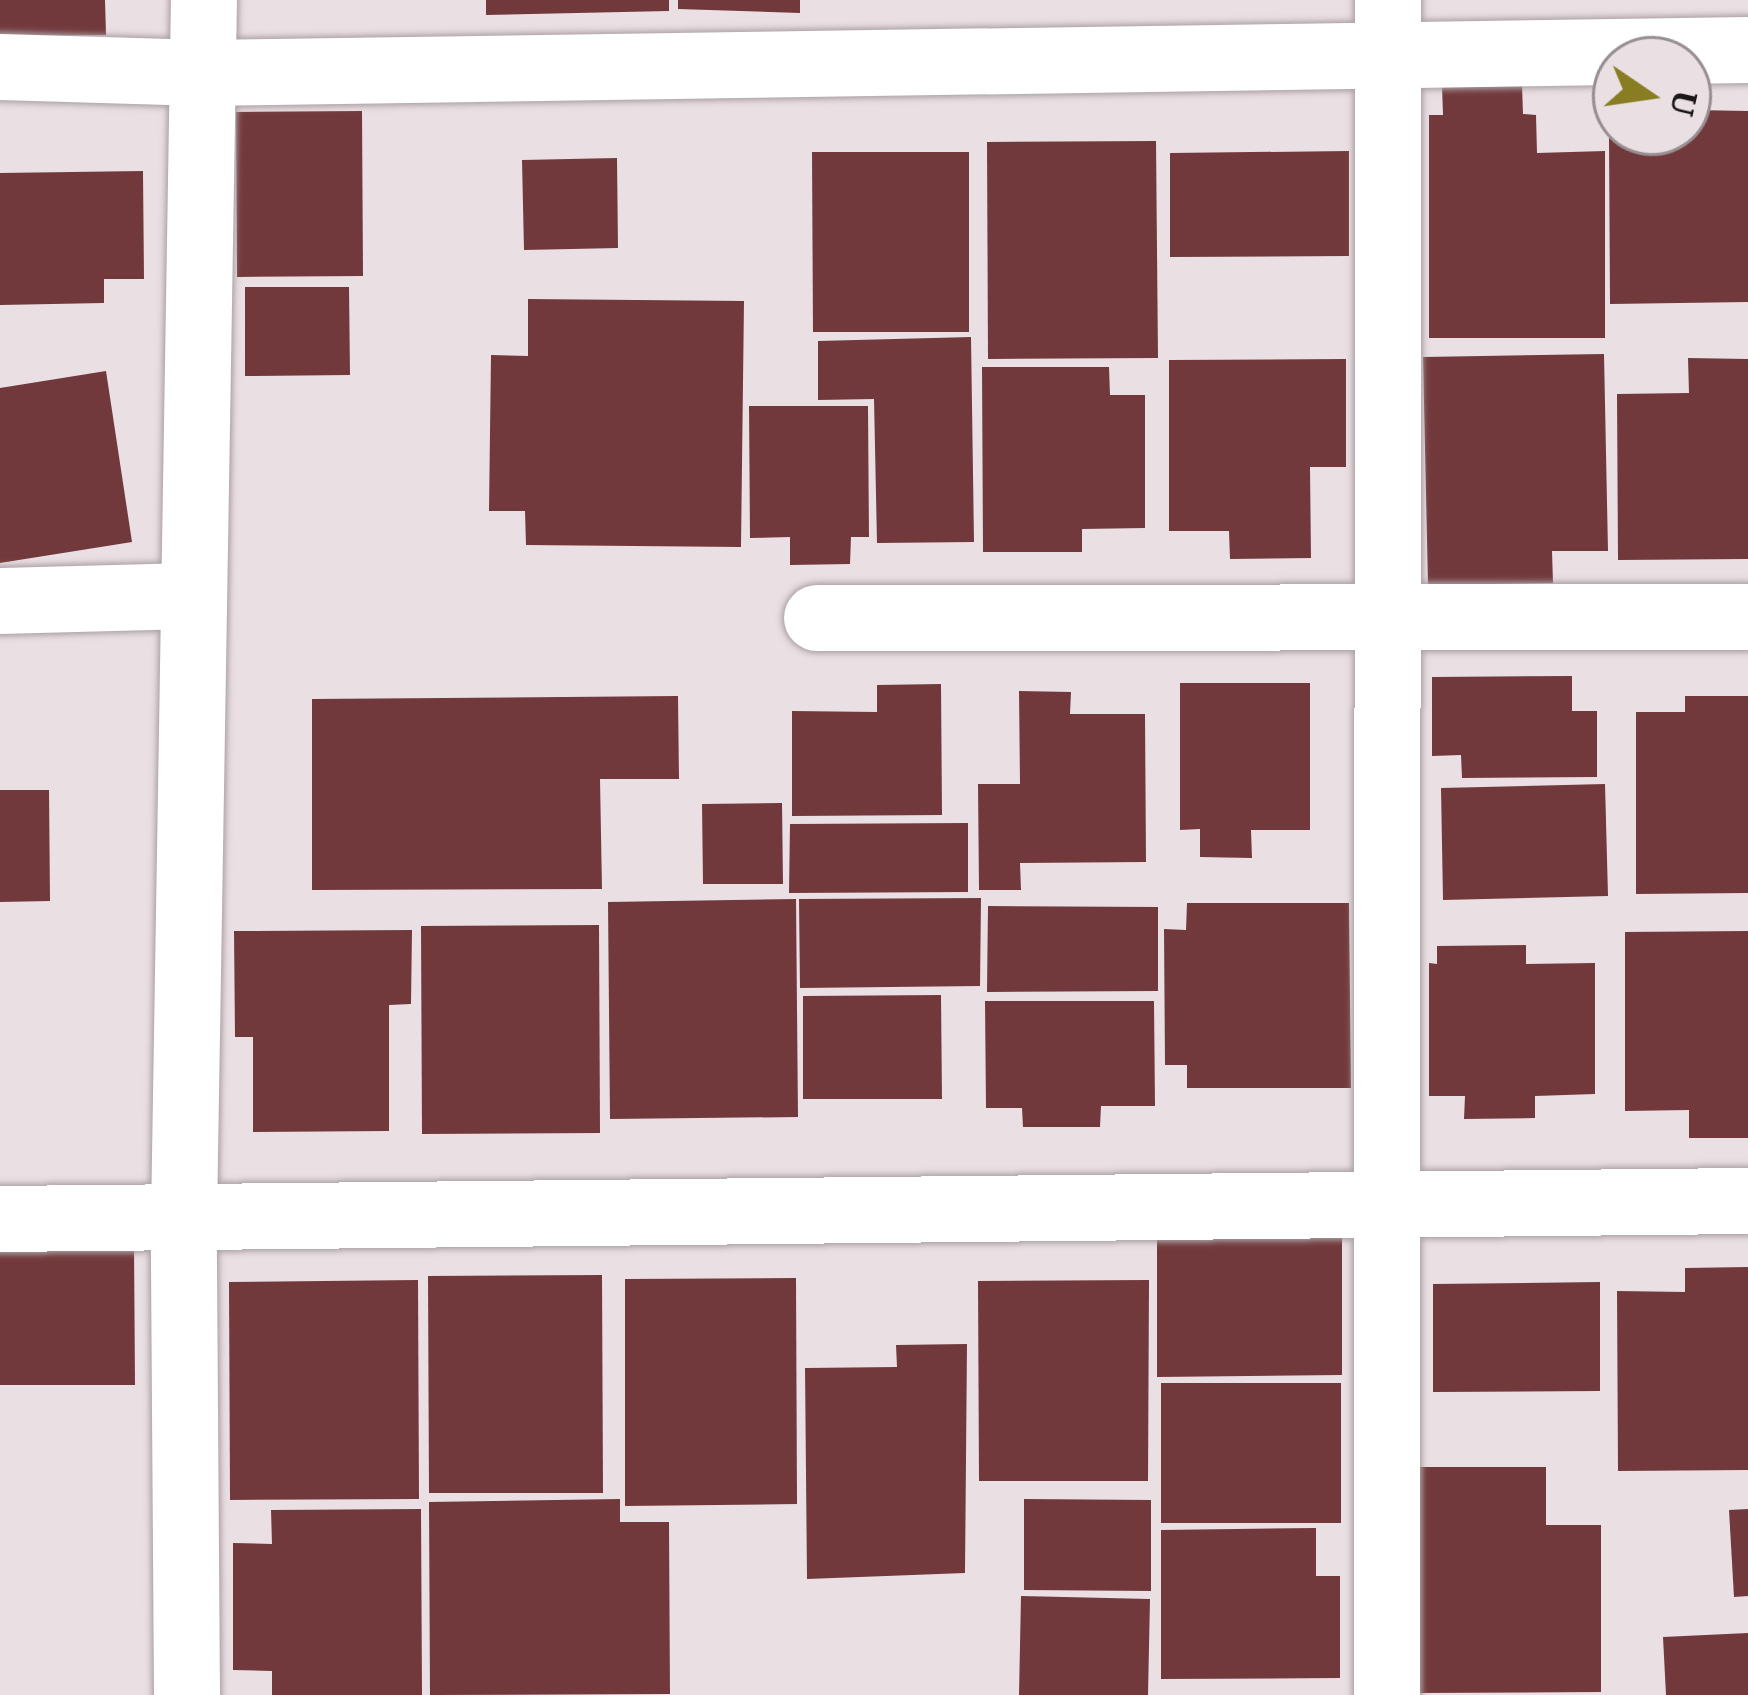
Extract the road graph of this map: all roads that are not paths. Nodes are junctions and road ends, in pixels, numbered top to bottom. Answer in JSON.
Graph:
{"nodes":[{"id":1,"x":204,"y":0,"type":"edge"},
{"id":2,"x":1389,"y":25,"type":"edge"},
{"id":3,"x":1748,"y":50,"type":"edge"},
{"id":4,"x":0,"y":67,"type":"edge"},
{"id":5,"x":203,"y":73,"type":"junction"},
{"id":6,"x":194,"y":596,"type":"junction"},
{"id":7,"x":0,"y":601,"type":"edge"},
{"id":8,"x":1390,"y":616,"type":"junction"},
{"id":9,"x":1748,"y":617,"type":"edge"},
{"id":10,"x":817,"y":618,"type":"dead end"},
{"id":11,"x":1748,"y":1201,"type":"edge"},
{"id":12,"x":1388,"y":1206,"type":"junction"},
{"id":13,"x":184,"y":1216,"type":"junction"},
{"id":14,"x":0,"y":1219,"type":"edge"},
{"id":15,"x":187,"y":1695,"type":"edge"},
{"id":16,"x":1387,"y":1695,"type":"edge"}],
"edges":[{"from":1,"to":5,"type":"street"},
{"from":2,"to":3,"type":"street"},
{"from":2,"to":5,"type":"street"},
{"from":2,"to":8,"type":"street"},
{"from":4,"to":5,"type":"street"},
{"from":5,"to":6,"type":"street"},
{"from":6,"to":7,"type":"street"},
{"from":6,"to":13,"type":"street"},
{"from":8,"to":9,"type":"street"},
{"from":8,"to":10,"type":"street"},
{"from":8,"to":12,"type":"street"},
{"from":11,"to":12,"type":"street"},
{"from":12,"to":13,"type":"street"},
{"from":12,"to":16,"type":"street"},
{"from":13,"to":14,"type":"street"},
{"from":13,"to":15,"type":"street"}]}
